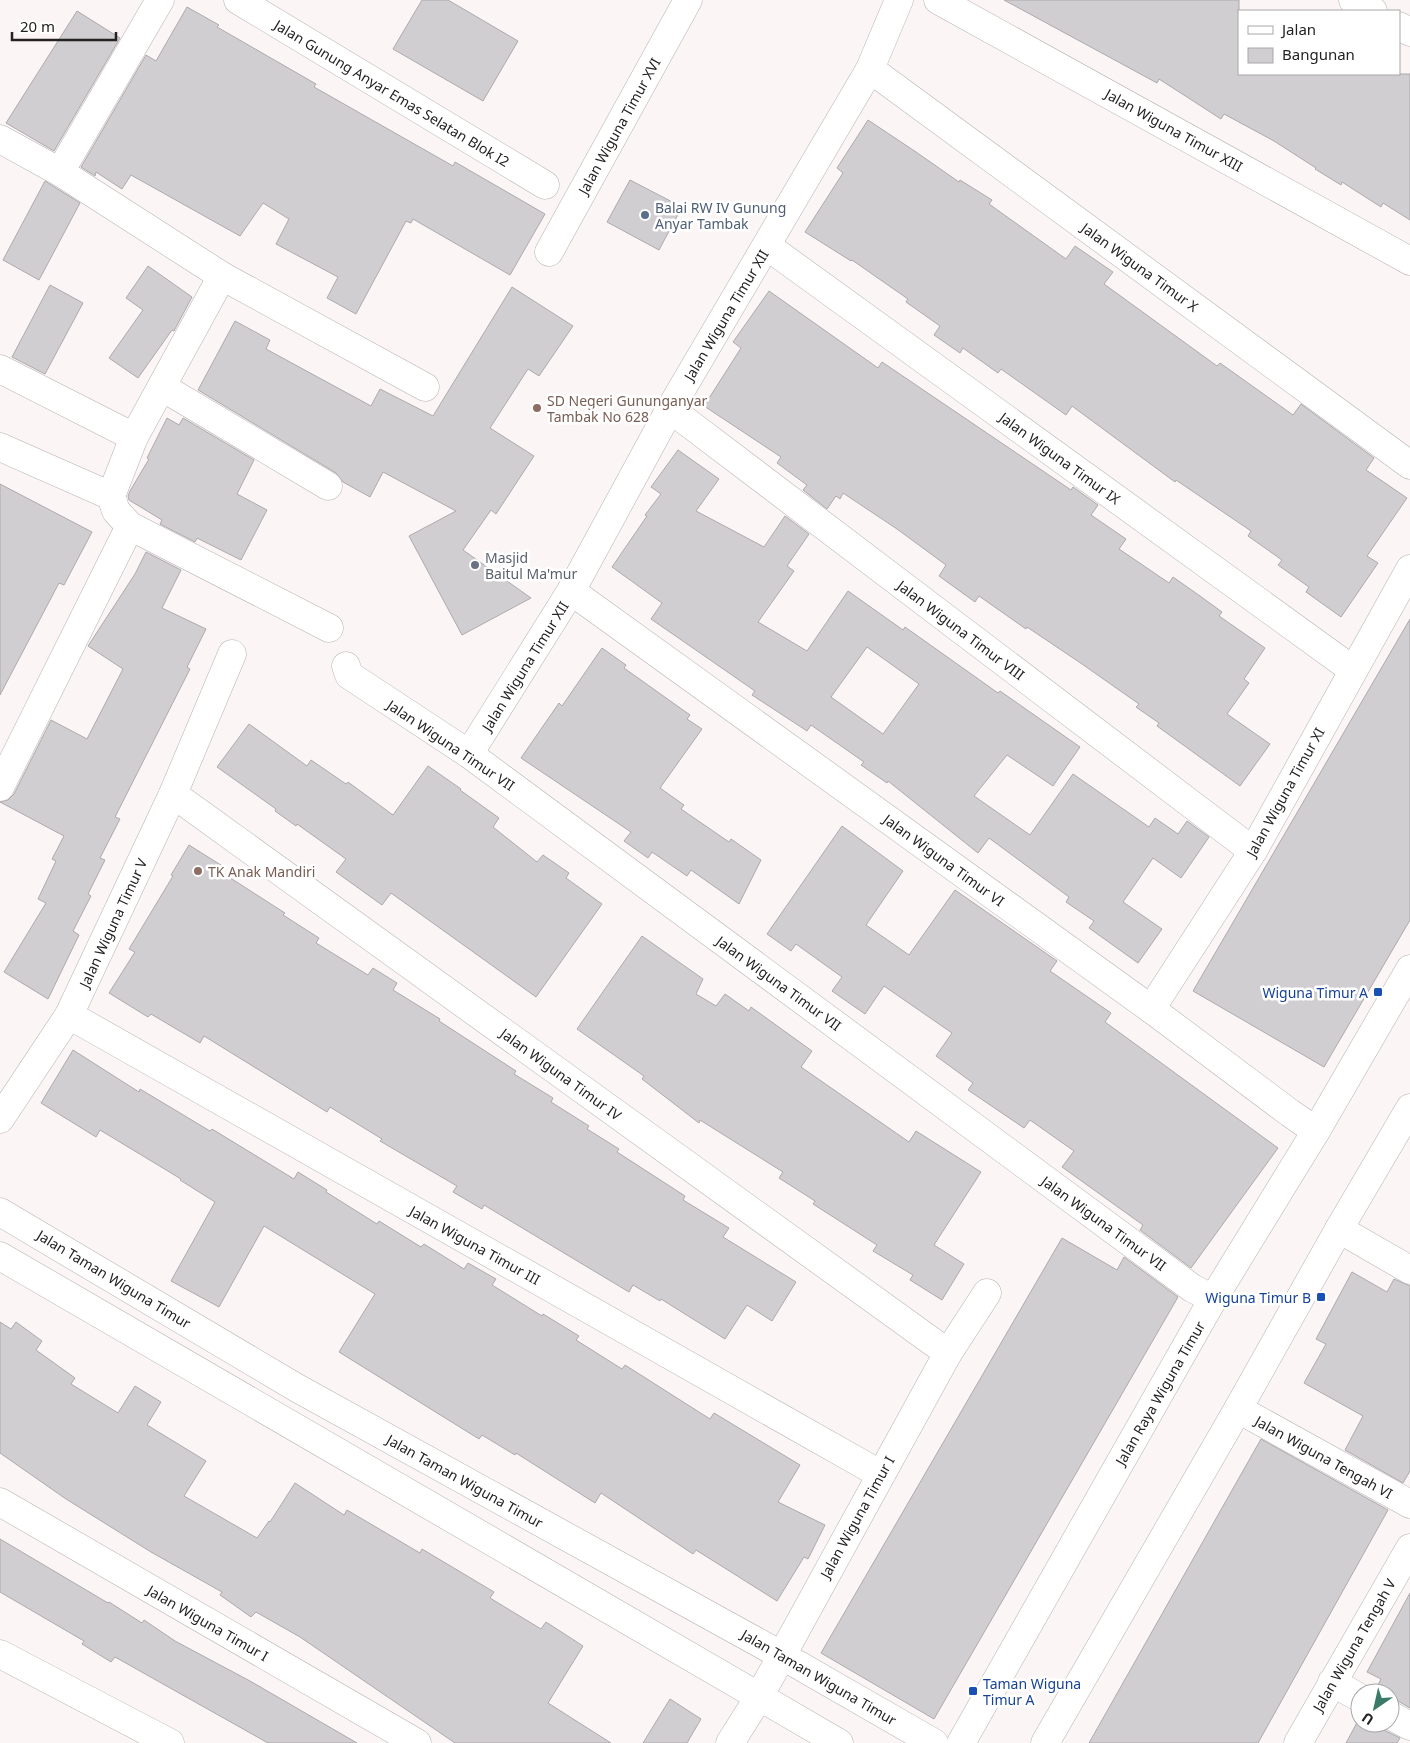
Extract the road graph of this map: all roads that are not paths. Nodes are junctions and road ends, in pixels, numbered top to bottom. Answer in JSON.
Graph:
{"nodes":[{"id":1,"x":160,"y":0,"type":"edge"},
{"id":2,"x":238,"y":0,"type":"edge"},
{"id":3,"x":688,"y":0,"type":"edge"},
{"id":4,"x":899,"y":0,"type":"edge"},
{"id":5,"x":938,"y":0,"type":"edge"},
{"id":6,"x":1353,"y":0,"type":"edge"},
{"id":7,"x":1370,"y":10,"type":"edge"},
{"id":8,"x":870,"y":68,"type":"junction"},
{"id":9,"x":0,"y":139,"type":"edge"},
{"id":10,"x":60,"y":172,"type":"junction"},
{"id":11,"x":545,"y":185,"type":"dead end"},
{"id":12,"x":767,"y":246,"type":"junction"},
{"id":13,"x":550,"y":252,"type":"dead end"},
{"id":14,"x":1410,"y":261,"type":"edge"},
{"id":15,"x":222,"y":276,"type":"junction"},
{"id":16,"x":0,"y":369,"type":"edge"},
{"id":17,"x":162,"y":387,"type":"junction"},
{"id":18,"x":425,"y":387,"type":"dead end"},
{"id":19,"x":670,"y":409,"type":"junction"},
{"id":20,"x":134,"y":437,"type":"junction"},
{"id":21,"x":0,"y":447,"type":"edge"},
{"id":22,"x":1410,"y":465,"type":"edge"},
{"id":23,"x":328,"y":486,"type":"dead end"},
{"id":24,"x":112,"y":496,"type":"junction"},
{"id":25,"x":130,"y":526,"type":"junction"},
{"id":26,"x":1410,"y":569,"type":"edge"},
{"id":27,"x":571,"y":591,"type":"junction"},
{"id":28,"x":329,"y":628,"type":"dead end"},
{"id":29,"x":232,"y":654,"type":"dead end"},
{"id":30,"x":346,"y":666,"type":"dead end"},
{"id":31,"x":1353,"y":670,"type":"junction"},
{"id":32,"x":469,"y":754,"type":"junction"},
{"id":33,"x":0,"y":787,"type":"edge"},
{"id":34,"x":173,"y":794,"type":"junction"},
{"id":35,"x":1252,"y":851,"type":"junction"},
{"id":36,"x":1410,"y":969,"type":"edge"},
{"id":37,"x":1151,"y":1009,"type":"junction"},
{"id":38,"x":69,"y":1015,"type":"junction"},
{"id":39,"x":1410,"y":1108,"type":"edge"},
{"id":40,"x":0,"y":1120,"type":"edge"},
{"id":41,"x":1316,"y":1130,"type":"junction"},
{"id":42,"x":0,"y":1212,"type":"edge"},
{"id":43,"x":1339,"y":1229,"type":"junction"},
{"id":44,"x":0,"y":1256,"type":"edge"},
{"id":45,"x":1410,"y":1270,"type":"edge"},
{"id":46,"x":987,"y":1293,"type":"dead end"},
{"id":47,"x":1213,"y":1299,"type":"junction"},
{"id":48,"x":948,"y":1353,"type":"junction"},
{"id":49,"x":297,"y":1388,"type":"junction"},
{"id":50,"x":1238,"y":1409,"type":"junction"},
{"id":51,"x":279,"y":1417,"type":"junction"},
{"id":52,"x":880,"y":1474,"type":"junction"},
{"id":53,"x":0,"y":1502,"type":"edge"},
{"id":54,"x":1410,"y":1504,"type":"edge"},
{"id":55,"x":1410,"y":1548,"type":"edge"},
{"id":56,"x":0,"y":1654,"type":"edge"},
{"id":57,"x":781,"y":1655,"type":"junction"},
{"id":58,"x":1332,"y":1682,"type":"junction"},
{"id":59,"x":1350,"y":1692,"type":"edge"},
{"id":60,"x":759,"y":1696,"type":"junction"},
{"id":61,"x":170,"y":1743,"type":"edge"},
{"id":62,"x":417,"y":1743,"type":"edge"},
{"id":63,"x":730,"y":1743,"type":"edge"},
{"id":64,"x":839,"y":1743,"type":"edge"},
{"id":65,"x":934,"y":1743,"type":"edge"},
{"id":66,"x":961,"y":1743,"type":"edge"},
{"id":67,"x":1045,"y":1743,"type":"edge"},
{"id":68,"x":1298,"y":1743,"type":"edge"}],
"edges":[{"from":1,"to":10,"type":"street"},
{"from":2,"to":11,"type":"street","name":"Jalan Gunung Anyar Emas Selatan Blok I2"},
{"from":3,"to":13,"type":"street","name":"Jalan Wiguna Timur XVI"},
{"from":4,"to":8,"type":"street","name":"Jalan Wiguna Timur XII"},
{"from":5,"to":14,"type":"street","name":"Jalan Wiguna Timur XIII"},
{"from":6,"to":7,"type":"street"},
{"from":8,"to":12,"type":"street","name":"Jalan Wiguna Timur XII"},
{"from":8,"to":22,"type":"street","name":"Jalan Wiguna Timur X"},
{"from":9,"to":10,"type":"street"},
{"from":10,"to":15,"type":"street"},
{"from":12,"to":19,"type":"street","name":"Jalan Wiguna Timur XII"},
{"from":12,"to":31,"type":"street","name":"Jalan Wiguna Timur IX"},
{"from":15,"to":17,"type":"street"},
{"from":15,"to":18,"type":"street"},
{"from":16,"to":20,"type":"street"},
{"from":17,"to":20,"type":"street"},
{"from":17,"to":23,"type":"street"},
{"from":19,"to":27,"type":"street","name":"Jalan Wiguna Timur XII"},
{"from":19,"to":35,"type":"street","name":"Jalan Wiguna Timur VIII"},
{"from":20,"to":24,"type":"street"},
{"from":21,"to":24,"type":"street"},
{"from":24,"to":25,"type":"street"},
{"from":25,"to":28,"type":"street"},
{"from":25,"to":33,"type":"street"},
{"from":26,"to":31,"type":"street","name":"Jalan Wiguna Timur XI"},
{"from":27,"to":32,"type":"street","name":"Jalan Wiguna Timur XII"},
{"from":27,"to":37,"type":"street","name":"Jalan Wiguna Timur VI"},
{"from":29,"to":34,"type":"street","name":"Jalan Wiguna Timur V"},
{"from":30,"to":32,"type":"street","name":"Jalan Wiguna Timur VII"},
{"from":31,"to":35,"type":"street","name":"Jalan Wiguna Timur XI"},
{"from":32,"to":47,"type":"street","name":"Jalan Wiguna Timur VII"},
{"from":34,"to":38,"type":"street","name":"Jalan Wiguna Timur V"},
{"from":34,"to":48,"type":"street","name":"Jalan Wiguna Timur IV"},
{"from":35,"to":37,"type":"street","name":"Jalan Wiguna Timur XI"},
{"from":36,"to":41,"type":"street","name":"Jalan Raya Wiguna Timur"},
{"from":37,"to":41,"type":"street","name":"Jalan Wiguna Timur VI"},
{"from":38,"to":40,"type":"street","name":"Jalan Wiguna Timur V"},
{"from":38,"to":52,"type":"street","name":"Jalan Wiguna Timur III"},
{"from":39,"to":43,"type":"street"},
{"from":41,"to":47,"type":"street","name":"Jalan Raya Wiguna Timur"},
{"from":42,"to":49,"type":"street","name":"Jalan Taman Wiguna Timur"},
{"from":43,"to":45,"type":"street"},
{"from":43,"to":50,"type":"street"},
{"from":44,"to":51,"type":"street"},
{"from":46,"to":48,"type":"street","name":"Jalan Wiguna Timur I"},
{"from":47,"to":66,"type":"street","name":"Jalan Raya Wiguna Timur"},
{"from":48,"to":52,"type":"street","name":"Jalan Wiguna Timur I"},
{"from":49,"to":51,"type":"street"},
{"from":49,"to":57,"type":"street","name":"Jalan Taman Wiguna Timur"},
{"from":50,"to":54,"type":"street","name":"Jalan Wiguna Tengah VI"},
{"from":50,"to":67,"type":"street"},
{"from":51,"to":60,"type":"street"},
{"from":52,"to":57,"type":"street","name":"Jalan Wiguna Timur I"},
{"from":53,"to":62,"type":"street","name":"Jalan Wiguna Timur I"},
{"from":55,"to":58,"type":"street","name":"Jalan Wiguna Tengah V"},
{"from":56,"to":61,"type":"street"},
{"from":57,"to":60,"type":"street","name":"Jalan Wiguna Timur I"},
{"from":57,"to":65,"type":"street","name":"Jalan Taman Wiguna Timur"},
{"from":58,"to":59,"type":"street"},
{"from":58,"to":68,"type":"street","name":"Jalan Wiguna Tengah V"},
{"from":60,"to":63,"type":"street","name":"Jalan Wiguna Timur I"},
{"from":60,"to":64,"type":"street"}]}
